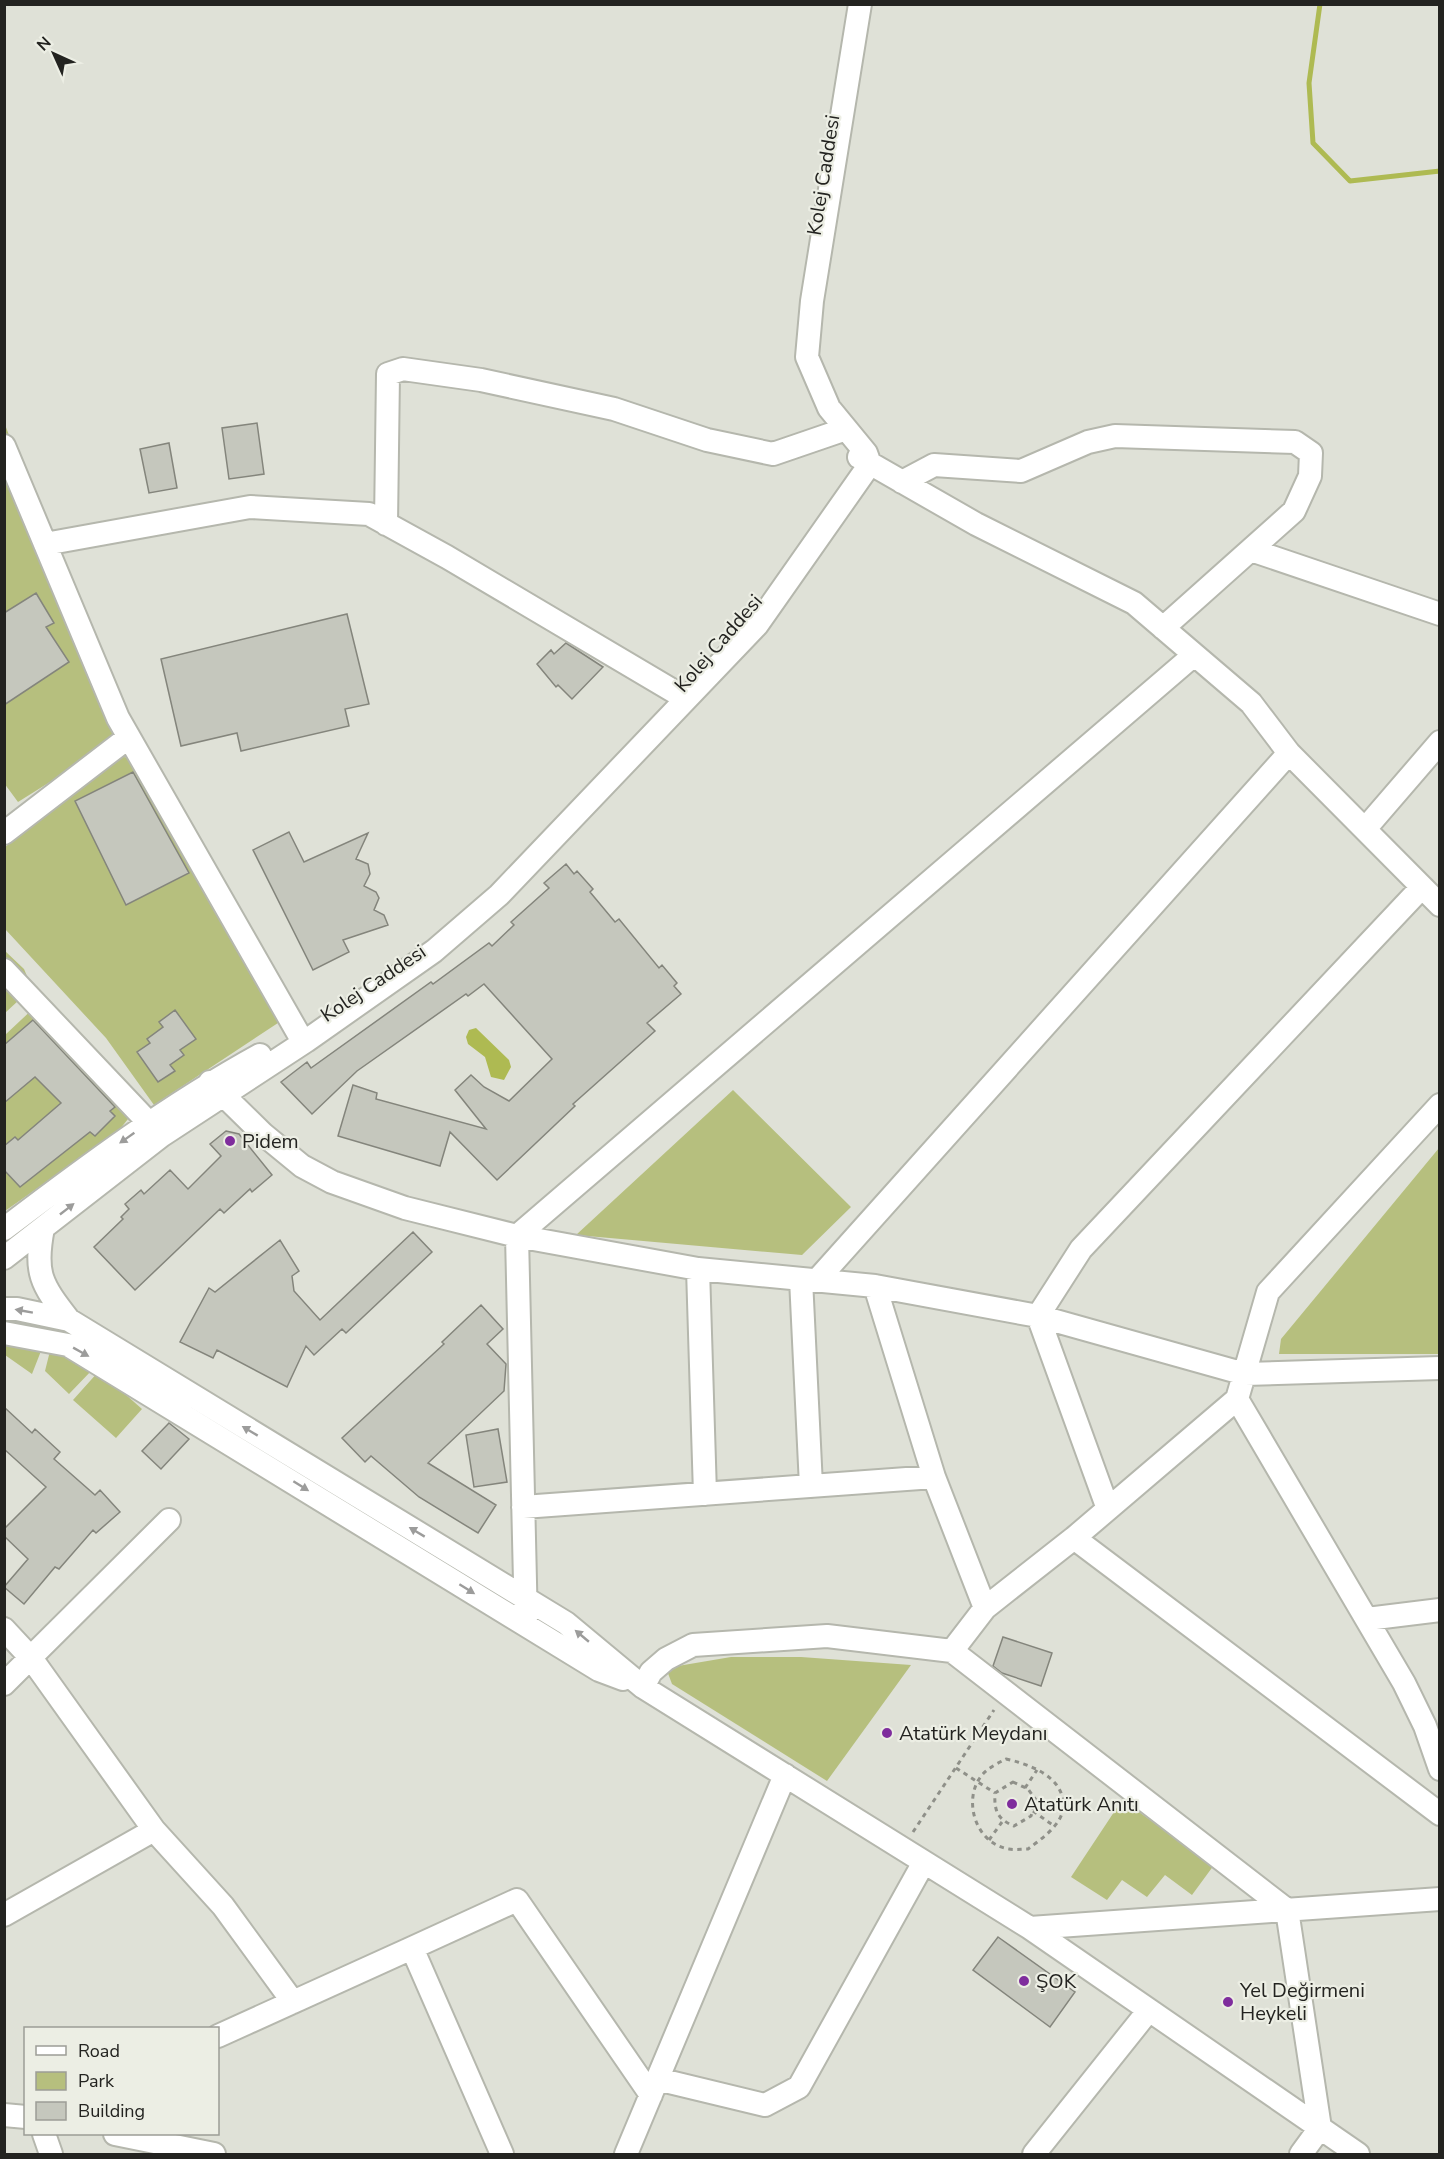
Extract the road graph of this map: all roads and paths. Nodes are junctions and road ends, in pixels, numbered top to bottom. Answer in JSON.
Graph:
{"nodes":[{"id":1,"x":851,"y":4,"type":"edge"},
{"id":2,"x":860,"y":4,"type":"edge"},
{"id":3,"x":840,"y":431,"type":"junction"},
{"id":4,"x":4,"y":446,"type":"edge"},
{"id":5,"x":865,"y":461,"type":"junction"},
{"id":6,"x":902,"y":482,"type":"junction"},
{"id":7,"x":386,"y":524,"type":"junction"},
{"id":8,"x":45,"y":543,"type":"junction"},
{"id":9,"x":1251,"y":550,"type":"junction"},
{"id":10,"x":1440,"y":614,"type":"edge"},
{"id":11,"x":1163,"y":628,"type":"junction"},
{"id":12,"x":1194,"y":655,"type":"junction"},
{"id":13,"x":675,"y":692,"type":"junction"},
{"id":14,"x":129,"y":737,"type":"junction"},
{"id":15,"x":1440,"y":742,"type":"edge"},
{"id":16,"x":1289,"y":753,"type":"junction"},
{"id":17,"x":8,"y":823,"type":"edge"},
{"id":18,"x":1365,"y":829,"type":"junction"},
{"id":19,"x":1422,"y":887,"type":"junction"},
{"id":20,"x":1440,"y":905,"type":"edge"},
{"id":21,"x":4,"y":970,"type":"edge"},
{"id":22,"x":298,"y":1033,"type":"junction"},
{"id":23,"x":217,"y":1089,"type":"junction"},
{"id":24,"x":1440,"y":1105,"type":"edge"},
{"id":25,"x":149,"y":1123,"type":"junction"},
{"id":26,"x":43,"y":1228,"type":"junction"},
{"id":27,"x":4,"y":1229,"type":"edge"},
{"id":28,"x":517,"y":1236,"type":"junction"},
{"id":29,"x":4,"y":1258,"type":"edge"},
{"id":30,"x":698,"y":1269,"type":"junction"},
{"id":31,"x":810,"y":1279,"type":"junction"},
{"id":32,"x":875,"y":1286,"type":"junction"},
{"id":33,"x":4,"y":1310,"type":"edge"},
{"id":34,"x":1038,"y":1316,"type":"junction"},
{"id":35,"x":69,"y":1320,"type":"junction"},
{"id":36,"x":4,"y":1333,"type":"edge"},
{"id":37,"x":1440,"y":1368,"type":"edge"},
{"id":38,"x":1245,"y":1374,"type":"junction"},
{"id":39,"x":1237,"y":1400,"type":"junction"},
{"id":40,"x":934,"y":1477,"type":"junction"},
{"id":41,"x":811,"y":1486,"type":"junction"},
{"id":42,"x":705,"y":1494,"type":"junction"},
{"id":43,"x":523,"y":1507,"type":"junction"},
{"id":44,"x":1108,"y":1509,"type":"junction"},
{"id":45,"x":169,"y":1520,"type":"dead end"},
{"id":46,"x":1074,"y":1538,"type":"junction"},
{"id":47,"x":525,"y":1598,"type":"junction"},
{"id":48,"x":985,"y":1608,"type":"junction"},
{"id":49,"x":1440,"y":1610,"type":"edge"},
{"id":50,"x":1367,"y":1619,"type":"junction"},
{"id":51,"x":526,"y":1625,"type":"junction"},
{"id":52,"x":4,"y":1629,"type":"edge"},
{"id":53,"x":952,"y":1651,"type":"junction"},
{"id":54,"x":31,"y":1658,"type":"junction"},
{"id":55,"x":4,"y":1684,"type":"edge"},
{"id":56,"x":643,"y":1687,"type":"junction"},
{"id":57,"x":1005,"y":1692,"type":"junction"},
{"id":58,"x":955,"y":1768,"type":"junction"},
{"id":59,"x":1440,"y":1769,"type":"edge"},
{"id":60,"x":1037,"y":1770,"type":"junction"},
{"id":61,"x":785,"y":1775,"type":"junction"},
{"id":62,"x":977,"y":1782,"type":"junction"},
{"id":63,"x":1025,"y":1788,"type":"junction"},
{"id":64,"x":995,"y":1793,"type":"junction"},
{"id":65,"x":1032,"y":1811,"type":"junction"},
{"id":66,"x":1440,"y":1814,"type":"edge"},
{"id":67,"x":1003,"y":1821,"type":"junction"},
{"id":68,"x":1054,"y":1826,"type":"junction"},
{"id":69,"x":154,"y":1830,"type":"junction"},
{"id":70,"x":989,"y":1840,"type":"junction"},
{"id":71,"x":902,"y":1848,"type":"junction"},
{"id":72,"x":924,"y":1862,"type":"junction"},
{"id":73,"x":1440,"y":1899,"type":"edge"},
{"id":74,"x":1287,"y":1910,"type":"junction"},
{"id":75,"x":4,"y":1915,"type":"edge"},
{"id":76,"x":1030,"y":1928,"type":"junction"},
{"id":77,"x":412,"y":1948,"type":"junction"},
{"id":78,"x":293,"y":2002,"type":"junction"},
{"id":79,"x":1149,"y":2010,"type":"junction"},
{"id":80,"x":219,"y":2036,"type":"edge"},
{"id":81,"x":654,"y":2087,"type":"junction"},
{"id":82,"x":4,"y":2115,"type":"edge"},
{"id":83,"x":24,"y":2117,"type":"edge"},
{"id":84,"x":1320,"y":2128,"type":"junction"},
{"id":85,"x":45,"y":2135,"type":"edge"},
{"id":86,"x":124,"y":2135,"type":"edge"},
{"id":87,"x":51,"y":2154,"type":"edge"},
{"id":88,"x":214,"y":2154,"type":"edge"},
{"id":89,"x":502,"y":2154,"type":"edge"},
{"id":90,"x":626,"y":2154,"type":"edge"},
{"id":91,"x":1034,"y":2154,"type":"edge"},
{"id":92,"x":1301,"y":2154,"type":"edge"},
{"id":93,"x":1358,"y":2154,"type":"edge"}],
"edges":[{"from":1,"to":3,"type":"street","name":"Kolej Caddesi"},
{"from":2,"to":3,"type":"street"},
{"from":3,"to":5,"type":"street","name":"Kolej Caddesi"},
{"from":3,"to":7,"type":"street"},
{"from":4,"to":8,"type":"street"},
{"from":5,"to":6,"type":"street"},
{"from":5,"to":13,"type":"street","name":"Kolej Caddesi"},
{"from":5,"to":23,"type":"street","name":"Kolej Caddesi"},
{"from":6,"to":9,"type":"street"},
{"from":6,"to":11,"type":"street"},
{"from":7,"to":8,"type":"street"},
{"from":7,"to":13,"type":"street"},
{"from":8,"to":14,"type":"street"},
{"from":9,"to":10,"type":"street"},
{"from":9,"to":11,"type":"street"},
{"from":11,"to":12,"type":"street"},
{"from":12,"to":16,"type":"street"},
{"from":12,"to":28,"type":"street"},
{"from":13,"to":22,"type":"street","name":"Kolej Caddesi"},
{"from":14,"to":17,"type":"street"},
{"from":14,"to":22,"type":"street"},
{"from":15,"to":18,"type":"street"},
{"from":16,"to":18,"type":"street"},
{"from":16,"to":31,"type":"street"},
{"from":18,"to":19,"type":"street"},
{"from":19,"to":20,"type":"street"},
{"from":19,"to":34,"type":"street"},
{"from":21,"to":25,"type":"street"},
{"from":22,"to":23,"type":"street","name":"Kolej Caddesi"},
{"from":23,"to":25,"type":"street"},
{"from":26,"to":23,"type":"street","one_way":true},
{"from":23,"to":28,"type":"street"},
{"from":24,"to":38,"type":"street"},
{"from":25,"to":27,"type":"street","one_way":true},
{"from":26,"to":29,"type":"street"},
{"from":26,"to":35,"type":"street"},
{"from":28,"to":30,"type":"street"},
{"from":28,"to":43,"type":"street"},
{"from":30,"to":31,"type":"street"},
{"from":30,"to":42,"type":"street"},
{"from":31,"to":32,"type":"street"},
{"from":31,"to":41,"type":"street"},
{"from":32,"to":34,"type":"street"},
{"from":32,"to":40,"type":"street"},
{"from":35,"to":33,"type":"street","one_way":true},
{"from":34,"to":38,"type":"street"},
{"from":34,"to":44,"type":"street"},
{"from":47,"to":35,"type":"street","one_way":true},
{"from":36,"to":51,"type":"street","one_way":true},
{"from":37,"to":38,"type":"street"},
{"from":38,"to":39,"type":"street"},
{"from":39,"to":44,"type":"street"},
{"from":39,"to":50,"type":"street"},
{"from":40,"to":41,"type":"street"},
{"from":40,"to":48,"type":"street"},
{"from":41,"to":42,"type":"street"},
{"from":42,"to":43,"type":"street"},
{"from":43,"to":47,"type":"street"},
{"from":44,"to":46,"type":"street"},
{"from":45,"to":54,"type":"street"},
{"from":46,"to":48,"type":"street"},
{"from":46,"to":66,"type":"street"},
{"from":47,"to":51,"type":"street"},
{"from":56,"to":47,"type":"street","one_way":true},
{"from":48,"to":53,"type":"street"},
{"from":49,"to":50,"type":"street"},
{"from":50,"to":59,"type":"street"},
{"from":51,"to":56,"type":"street"},
{"from":52,"to":54,"type":"street"},
{"from":53,"to":56,"type":"street"},
{"from":53,"to":57,"type":"street"},
{"from":54,"to":55,"type":"street"},
{"from":54,"to":69,"type":"street"},
{"from":56,"to":61,"type":"street"},
{"from":57,"to":58,"type":"path"},
{"from":57,"to":74,"type":"street"},
{"from":58,"to":62,"type":"path"},
{"from":58,"to":71,"type":"path"},
{"from":60,"to":62,"type":"path"},
{"from":60,"to":63,"type":"path"},
{"from":60,"to":68,"type":"path"},
{"from":61,"to":71,"type":"street"},
{"from":61,"to":81,"type":"street"},
{"from":62,"to":64,"type":"path"},
{"from":62,"to":70,"type":"path"},
{"from":63,"to":64,"type":"path"},
{"from":63,"to":65,"type":"path"},
{"from":64,"to":67,"type":"path"},
{"from":65,"to":67,"type":"path"},
{"from":65,"to":68,"type":"path"},
{"from":67,"to":70,"type":"path"},
{"from":68,"to":70,"type":"path"},
{"from":69,"to":75,"type":"street"},
{"from":69,"to":78,"type":"street"},
{"from":71,"to":72,"type":"street"},
{"from":72,"to":76,"type":"street"},
{"from":72,"to":81,"type":"street"},
{"from":73,"to":74,"type":"street"},
{"from":74,"to":76,"type":"street"},
{"from":74,"to":84,"type":"street"},
{"from":76,"to":79,"type":"street"},
{"from":77,"to":78,"type":"street"},
{"from":77,"to":81,"type":"street"},
{"from":77,"to":89,"type":"street"},
{"from":78,"to":80,"type":"street"},
{"from":79,"to":84,"type":"street"},
{"from":79,"to":91,"type":"street"},
{"from":81,"to":90,"type":"street"},
{"from":82,"to":83,"type":"street"},
{"from":84,"to":92,"type":"street"},
{"from":84,"to":93,"type":"street"},
{"from":85,"to":87,"type":"street"},
{"from":86,"to":88,"type":"street"}]}
